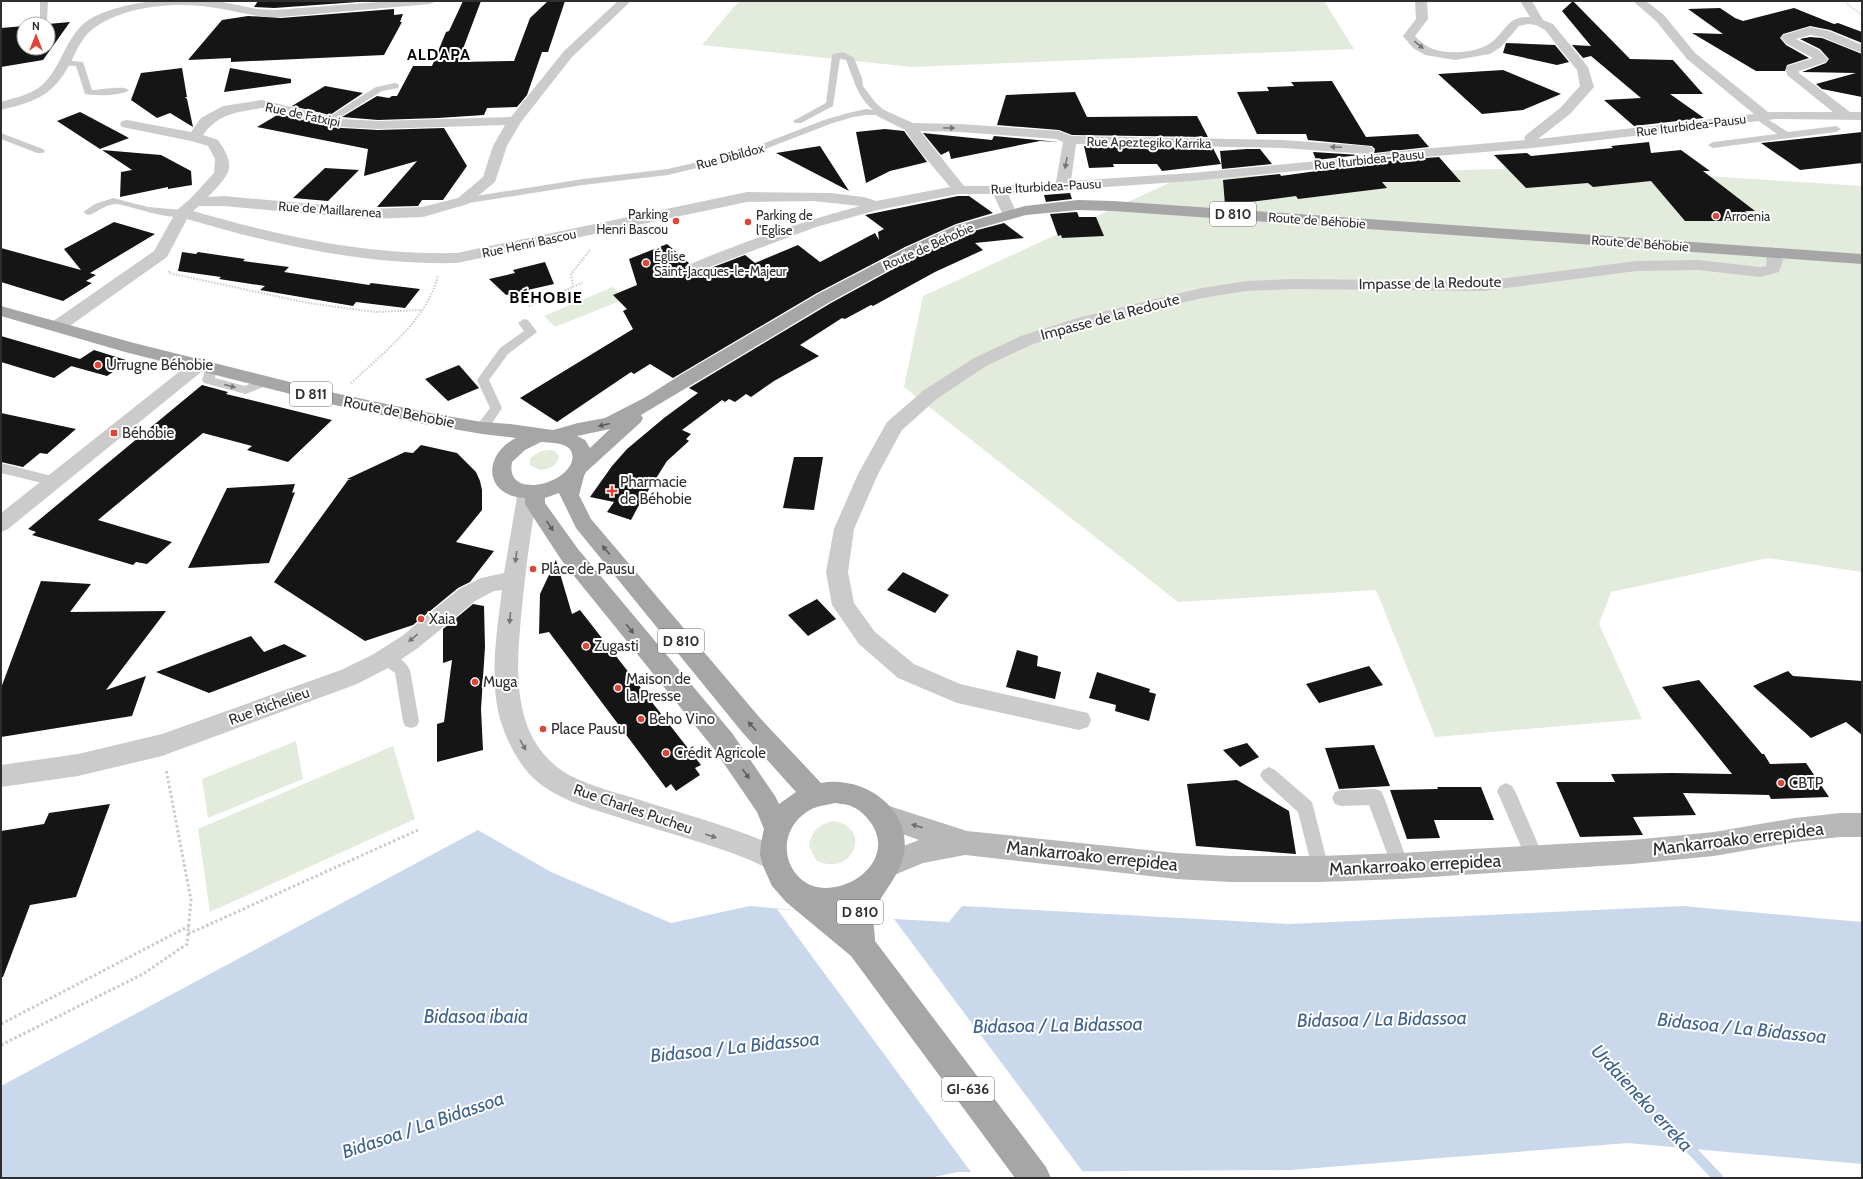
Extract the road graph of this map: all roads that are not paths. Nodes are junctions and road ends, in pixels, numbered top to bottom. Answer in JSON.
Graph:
{"nodes":[{"id":1,"x":44,"y":1,"type":"edge"},
{"id":2,"x":430,"y":1,"type":"edge"},
{"id":3,"x":625,"y":1,"type":"edge"},
{"id":4,"x":1421,"y":1,"type":"edge"},
{"id":5,"x":1526,"y":1,"type":"edge"},
{"id":6,"x":1639,"y":1,"type":"edge"},
{"id":7,"x":44,"y":16,"type":"edge"},
{"id":8,"x":1539,"y":22,"type":"junction"},
{"id":9,"x":1862,"y":49,"type":"edge"},
{"id":10,"x":64,"y":63,"type":"junction"},
{"id":11,"x":395,"y":86,"type":"dead end"},
{"id":12,"x":125,"y":90,"type":"dead end"},
{"id":13,"x":1,"y":106,"type":"edge"},
{"id":14,"x":882,"y":112,"type":"junction"},
{"id":15,"x":1846,"y":115,"type":"junction"},
{"id":16,"x":1762,"y":116,"type":"junction"},
{"id":17,"x":1862,"y":116,"type":"edge"},
{"id":18,"x":329,"y":120,"type":"junction"},
{"id":19,"x":515,"y":121,"type":"junction"},
{"id":20,"x":798,"y":121,"type":"dead end"},
{"id":21,"x":127,"y":124,"type":"dead end"},
{"id":22,"x":910,"y":127,"type":"junction"},
{"id":23,"x":1836,"y":129,"type":"dead end"},
{"id":24,"x":1785,"y":135,"type":"junction"},
{"id":25,"x":1,"y":136,"type":"edge"},
{"id":26,"x":194,"y":137,"type":"junction"},
{"id":27,"x":1070,"y":140,"type":"junction"},
{"id":28,"x":1533,"y":144,"type":"junction"},
{"id":29,"x":1713,"y":145,"type":"dead end"},
{"id":30,"x":40,"y":151,"type":"dead end"},
{"id":31,"x":1388,"y":156,"type":"junction"},
{"id":32,"x":1065,"y":185,"type":"junction"},
{"id":33,"x":957,"y":187,"type":"junction"},
{"id":34,"x":1019,"y":188,"type":"junction"},
{"id":35,"x":999,"y":190,"type":"junction"},
{"id":36,"x":463,"y":201,"type":"junction"},
{"id":37,"x":195,"y":202,"type":"junction"},
{"id":38,"x":876,"y":206,"type":"junction"},
{"id":39,"x":88,"y":212,"type":"dead end"},
{"id":40,"x":182,"y":213,"type":"junction"},
{"id":41,"x":1017,"y":213,"type":"junction"},
{"id":42,"x":1771,"y":252,"type":"junction"},
{"id":43,"x":1862,"y":259,"type":"edge"},
{"id":44,"x":694,"y":268,"type":"dead end"},
{"id":45,"x":1,"y":311,"type":"edge"},
{"id":46,"x":524,"y":323,"type":"road end"},
{"id":47,"x":58,"y":326,"type":"junction"},
{"id":48,"x":206,"y":365,"type":"junction"},
{"id":49,"x":651,"y":402,"type":"junction"},
{"id":50,"x":482,"y":428,"type":"junction"},
{"id":51,"x":549,"y":436,"type":"junction"},
{"id":52,"x":500,"y":466,"type":"junction"},
{"id":53,"x":1,"y":468,"type":"edge"},
{"id":54,"x":578,"y":472,"type":"junction"},
{"id":55,"x":54,"y":482,"type":"junction"},
{"id":56,"x":531,"y":492,"type":"junction"},
{"id":57,"x":1,"y":524,"type":"edge"},
{"id":58,"x":513,"y":579,"type":"junction"},
{"id":59,"x":378,"y":663,"type":"junction"},
{"id":60,"x":1079,"y":720,"type":"dead end"},
{"id":61,"x":411,"y":721,"type":"dead end"},
{"id":62,"x":1269,"y":775,"type":"dead end"},
{"id":63,"x":1,"y":776,"type":"edge"},
{"id":64,"x":1506,"y":791,"type":"dead end"},
{"id":65,"x":816,"y":795,"type":"junction"},
{"id":66,"x":1341,"y":798,"type":"dead end"},
{"id":67,"x":883,"y":816,"type":"junction"},
{"id":68,"x":1862,"y":826,"type":"edge"},
{"id":69,"x":777,"y":828,"type":"junction"},
{"id":70,"x":967,"y":843,"type":"junction"},
{"id":71,"x":773,"y":858,"type":"junction"},
{"id":72,"x":1535,"y":858,"type":"junction"},
{"id":73,"x":1400,"y":866,"type":"junction"},
{"id":74,"x":1320,"y":869,"type":"junction"},
{"id":75,"x":881,"y":873,"type":"junction"},
{"id":76,"x":796,"y":893,"type":"junction"},
{"id":77,"x":861,"y":946,"type":"junction"},
{"id":78,"x":900,"y":999,"type":"joint"},
{"id":79,"x":1035,"y":1178,"type":"edge"}],
"edges":[{"from":1,"to":7,"type":"lane"},
{"from":2,"to":10,"type":"street"},
{"from":3,"to":19,"type":"street","name":"Rue de Maillarenea"},
{"from":4,"to":8,"type":"street","one_way":true},
{"from":5,"to":8,"type":"street"},
{"from":6,"to":16,"type":"street"},
{"from":8,"to":28,"type":"street"},
{"from":9,"to":15,"type":"street"},
{"from":10,"to":12,"type":"lane"},
{"from":10,"to":13,"type":"street"},
{"from":11,"to":18,"type":"lane"},
{"from":14,"to":20,"type":"lane"},
{"from":14,"to":22,"type":"street"},
{"from":14,"to":36,"type":"lane","name":"Rue Dibildox"},
{"from":15,"to":16,"type":"street","name":"Rue Iturbidea-Pausu"},
{"from":15,"to":17,"type":"street","name":"Rue Iturbidea-Pausu"},
{"from":16,"to":24,"type":"lane"},
{"from":16,"to":28,"type":"street","name":"Rue Iturbidea-Pausu"},
{"from":18,"to":19,"type":"street","name":"Rue de Fatxipi"},
{"from":18,"to":26,"type":"street","name":"Rue de Fatxipi"},
{"from":19,"to":36,"type":"street","name":"Rue de Maillarenea"},
{"from":21,"to":26,"type":"street"},
{"from":22,"to":27,"type":"street","name":"Rue Apeztegiko Karrika","one_way":true},
{"from":22,"to":33,"type":"street"},
{"from":23,"to":24,"type":"lane"},
{"from":24,"to":29,"type":"lane"},
{"from":25,"to":30,"type":"lane"},
{"from":26,"to":37,"type":"street"},
{"from":31,"to":27,"type":"street","name":"Rue Apeztegiko Karrika","one_way":true},
{"from":27,"to":32,"type":"street","one_way":true},
{"from":28,"to":31,"type":"street","name":"Rue Iturbidea-Pausu"},
{"from":31,"to":32,"type":"street","name":"Rue Iturbidea-Pausu"},
{"from":32,"to":34,"type":"street","name":"Rue Iturbidea-Pausu"},
{"from":33,"to":35,"type":"street","name":"Rue Iturbidea-Pausu"},
{"from":33,"to":38,"type":"street","name":"Rue Iturbidea-Pausu"},
{"from":34,"to":35,"type":"street","name":"Rue Iturbidea-Pausu"},
{"from":34,"to":41,"type":"street"},
{"from":35,"to":41,"type":"street"},
{"from":36,"to":37,"type":"street","name":"Rue de Maillarenea"},
{"from":37,"to":40,"type":"street"},
{"from":38,"to":40,"type":"street","name":"Rue Henri Bascou"},
{"from":38,"to":44,"type":"street","name":"Rue Iturbidea-Pausu"},
{"from":39,"to":40,"type":"lane"},
{"from":40,"to":47,"type":"street"},
{"from":41,"to":42,"type":"main road","name":"Route de Béhobie","number":"D 810"},
{"from":41,"to":49,"type":"main road","name":"Route de Béhobie","number":"D 810"},
{"from":42,"to":43,"type":"main road","name":"Route de Béhobie","number":"D 810"},
{"from":42,"to":60,"type":"street","name":"Impasse de la Redoute"},
{"from":45,"to":47,"type":"main road","number":"D 811"},
{"from":46,"to":50,"type":"lane"},
{"from":47,"to":48,"type":"main road","number":"D 811"},
{"from":48,"to":50,"type":"main road","name":"Route de Behobie","number":"D 811"},
{"from":48,"to":55,"type":"street"},
{"from":49,"to":51,"type":"main road","name":"Route de Béhobie","number":"D 810","one_way":true},
{"from":49,"to":54,"type":"main road","name":"Route de Béhobie","number":"D 810"},
{"from":50,"to":51,"type":"main road","name":"Route de Behobie","number":"D 811"},
{"from":50,"to":52,"type":"main road"},
{"from":51,"to":52,"type":"main road"},
{"from":51,"to":54,"type":"main road"},
{"from":52,"to":56,"type":"main road"},
{"from":53,"to":55,"type":"lane"},
{"from":54,"to":56,"type":"main road"},
{"from":65,"to":54,"type":"main road","number":"D 810","one_way":true},
{"from":55,"to":57,"type":"street"},
{"from":56,"to":58,"type":"street","name":"Rue Charles Pucheu","one_way":true},
{"from":56,"to":69,"type":"main road","number":"D 810","one_way":true},
{"from":58,"to":59,"type":"street","name":"Rue Richelieu","one_way":true},
{"from":58,"to":71,"type":"street","name":"Rue Charles Pucheu","one_way":true},
{"from":59,"to":61,"type":"lane"},
{"from":59,"to":63,"type":"street","name":"Rue Richelieu"},
{"from":62,"to":74,"type":"lane"},
{"from":64,"to":72,"type":"lane"},
{"from":65,"to":67,"type":"main road"},
{"from":65,"to":69,"type":"main road"},
{"from":66,"to":73,"type":"lane"},
{"from":70,"to":67,"type":"main road","name":"Mankarroako errepidea","one_way":true},
{"from":67,"to":75,"type":"main road"},
{"from":68,"to":72,"type":"main road","name":"Mankarroako errepidea"},
{"from":69,"to":71,"type":"main road"},
{"from":70,"to":74,"type":"main road","name":"Mankarroako errepidea"},
{"from":70,"to":75,"type":"main road","name":"Mankarroako errepidea"},
{"from":71,"to":76,"type":"main road"},
{"from":72,"to":73,"type":"main road","name":"Mankarroako errepidea"},
{"from":73,"to":74,"type":"main road","name":"Mankarroako errepidea"},
{"from":75,"to":76,"type":"main road"},
{"from":75,"to":77,"type":"main road","number":"D 810"},
{"from":76,"to":77,"type":"main road","number":"D 810"},
{"from":77,"to":78,"type":"main road","number":"D 810"},
{"from":78,"to":79,"type":"main road","number":"GI-636"}]}
